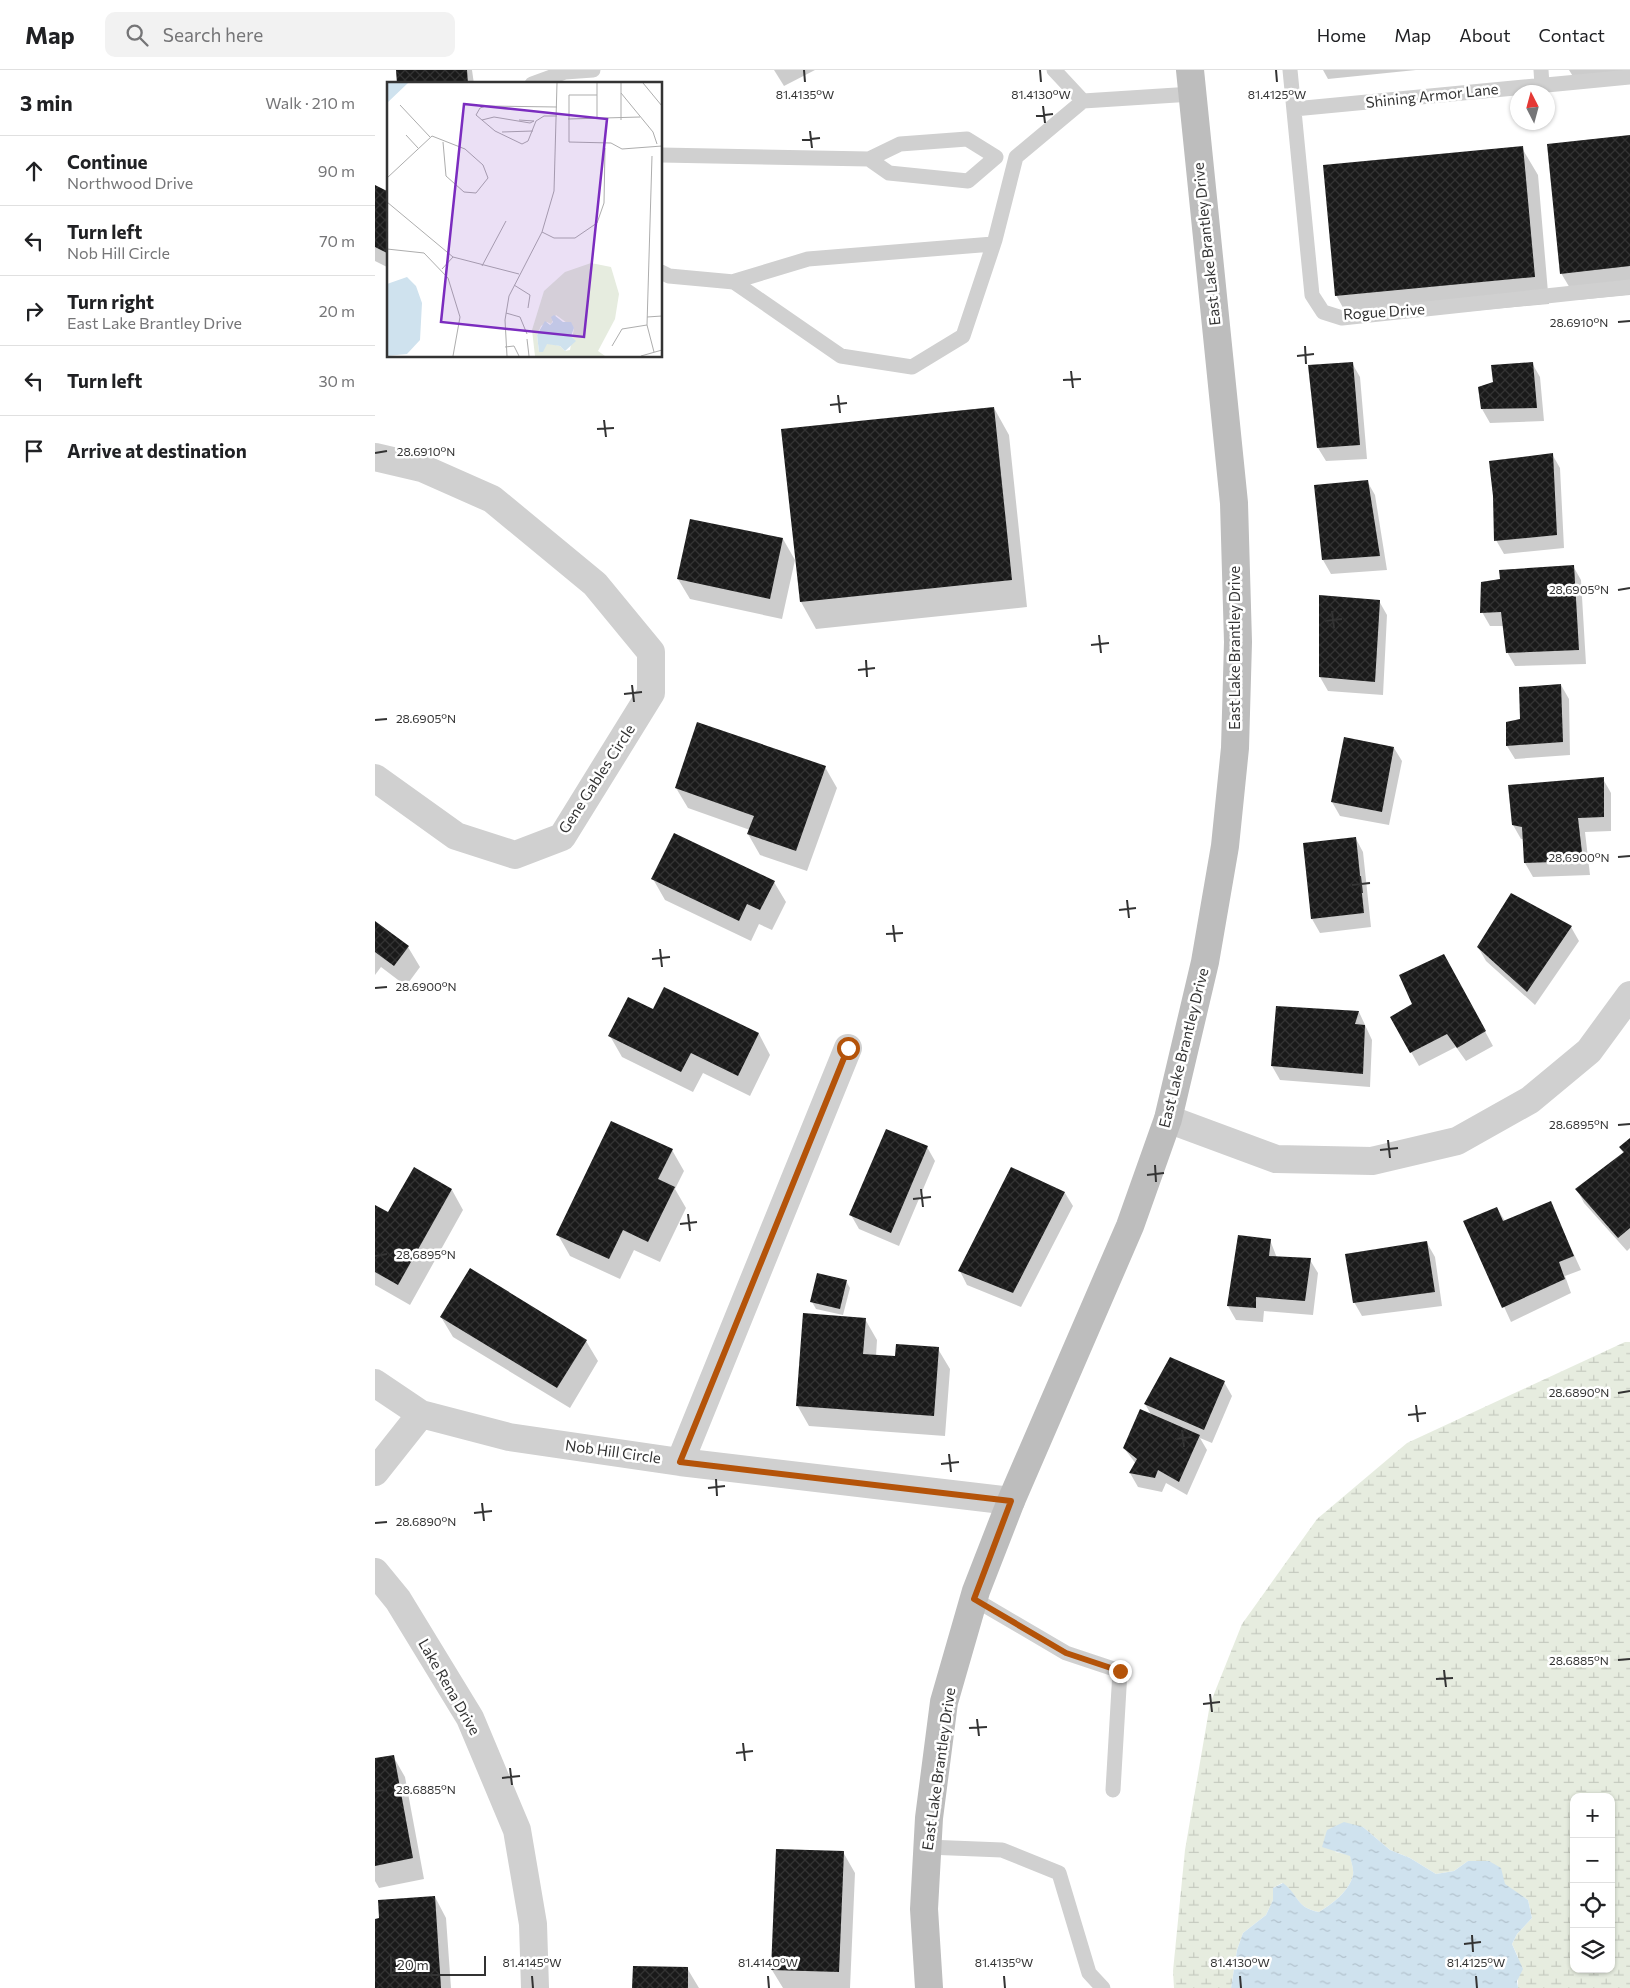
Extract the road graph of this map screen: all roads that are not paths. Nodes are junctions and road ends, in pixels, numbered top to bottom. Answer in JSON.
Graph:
{"nodes":[{"id":1,"x":593,"y":70,"type":"edge"},
{"id":2,"x":1054,"y":70,"type":"edge"},
{"id":3,"x":1290,"y":70,"type":"edge"},
{"id":4,"x":1541,"y":70,"type":"edge"},
{"id":5,"x":1630,"y":77,"type":"edge"},
{"id":6,"x":538,"y":82,"type":"edge"},
{"id":7,"x":1191,"y":82,"type":"edge"},
{"id":8,"x":1543,"y":85,"type":"joint"},
{"id":9,"x":1510,"y":88,"type":"edge"},
{"id":10,"x":1083,"y":101,"type":"junction"},
{"id":11,"x":1294,"y":109,"type":"junction"},
{"id":12,"x":663,"y":155,"type":"edge"},
{"id":13,"x":996,"y":157,"type":"junction"},
{"id":14,"x":1016,"y":157,"type":"junction"},
{"id":15,"x":869,"y":159,"type":"junction"},
{"id":16,"x":993,"y":244,"type":"junction"},
{"id":17,"x":663,"y":273,"type":"edge"},
{"id":18,"x":732,"y":282,"type":"junction"},
{"id":19,"x":1630,"y":287,"type":"edge"},
{"id":20,"x":375,"y":457,"type":"edge"},
{"id":21,"x":375,"y":778,"type":"edge"},
{"id":22,"x":1630,"y":995,"type":"edge"},
{"id":23,"x":848,"y":1048,"type":"dead end"},
{"id":24,"x":1168,"y":1119,"type":"junction"},
{"id":25,"x":375,"y":1383,"type":"edge"},
{"id":26,"x":421,"y":1414,"type":"junction"},
{"id":27,"x":680,"y":1462,"type":"junction"},
{"id":28,"x":375,"y":1472,"type":"edge"},
{"id":29,"x":1011,"y":1501,"type":"junction"},
{"id":30,"x":375,"y":1572,"type":"edge"},
{"id":31,"x":974,"y":1599,"type":"junction"},
{"id":32,"x":1113,"y":1790,"type":"dead end"},
{"id":33,"x":927,"y":1847,"type":"junction"},
{"id":34,"x":535,"y":1988,"type":"edge"},
{"id":35,"x":929,"y":1988,"type":"edge"},
{"id":36,"x":1103,"y":1988,"type":"edge"}],
"edges":[{"from":1,"to":6,"type":"lane"},
{"from":2,"to":10,"type":"lane"},
{"from":3,"to":11,"type":"lane","name":"Rogue Drive"},
{"from":4,"to":8,"type":"lane"},
{"from":5,"to":8,"type":"lane","name":"Shining Armor Lane"},
{"from":7,"to":10,"type":"lane"},
{"from":7,"to":24,"type":"street","name":"East Lake Brantley Drive"},
{"from":9,"to":11,"type":"lane","name":"Shining Armor Lane"},
{"from":10,"to":14,"type":"lane"},
{"from":11,"to":19,"type":"lane","name":"Rogue Drive"},
{"from":12,"to":15,"type":"lane"},
{"from":13,"to":14,"type":"lane"},
{"from":13,"to":15,"type":"lane"},
{"from":13,"to":15,"type":"lane"},
{"from":14,"to":16,"type":"lane"},
{"from":16,"to":18,"type":"lane"},
{"from":16,"to":18,"type":"lane"},
{"from":17,"to":18,"type":"lane"},
{"from":20,"to":21,"type":"street","name":"Gene Gables Circle"},
{"from":22,"to":24,"type":"street"},
{"from":23,"to":27,"type":"street"},
{"from":24,"to":29,"type":"street","name":"East Lake Brantley Drive"},
{"from":25,"to":26,"type":"street","name":"Nob Hill Circle"},
{"from":26,"to":27,"type":"street","name":"Nob Hill Circle"},
{"from":26,"to":28,"type":"street"},
{"from":27,"to":29,"type":"street","name":"Nob Hill Circle"},
{"from":29,"to":31,"type":"street","name":"East Lake Brantley Drive"},
{"from":30,"to":34,"type":"street","name":"Lake Rena Drive"},
{"from":31,"to":32,"type":"lane"},
{"from":31,"to":33,"type":"street","name":"East Lake Brantley Drive"},
{"from":33,"to":35,"type":"street","name":"East Lake Brantley Drive"},
{"from":33,"to":36,"type":"lane"}]}
